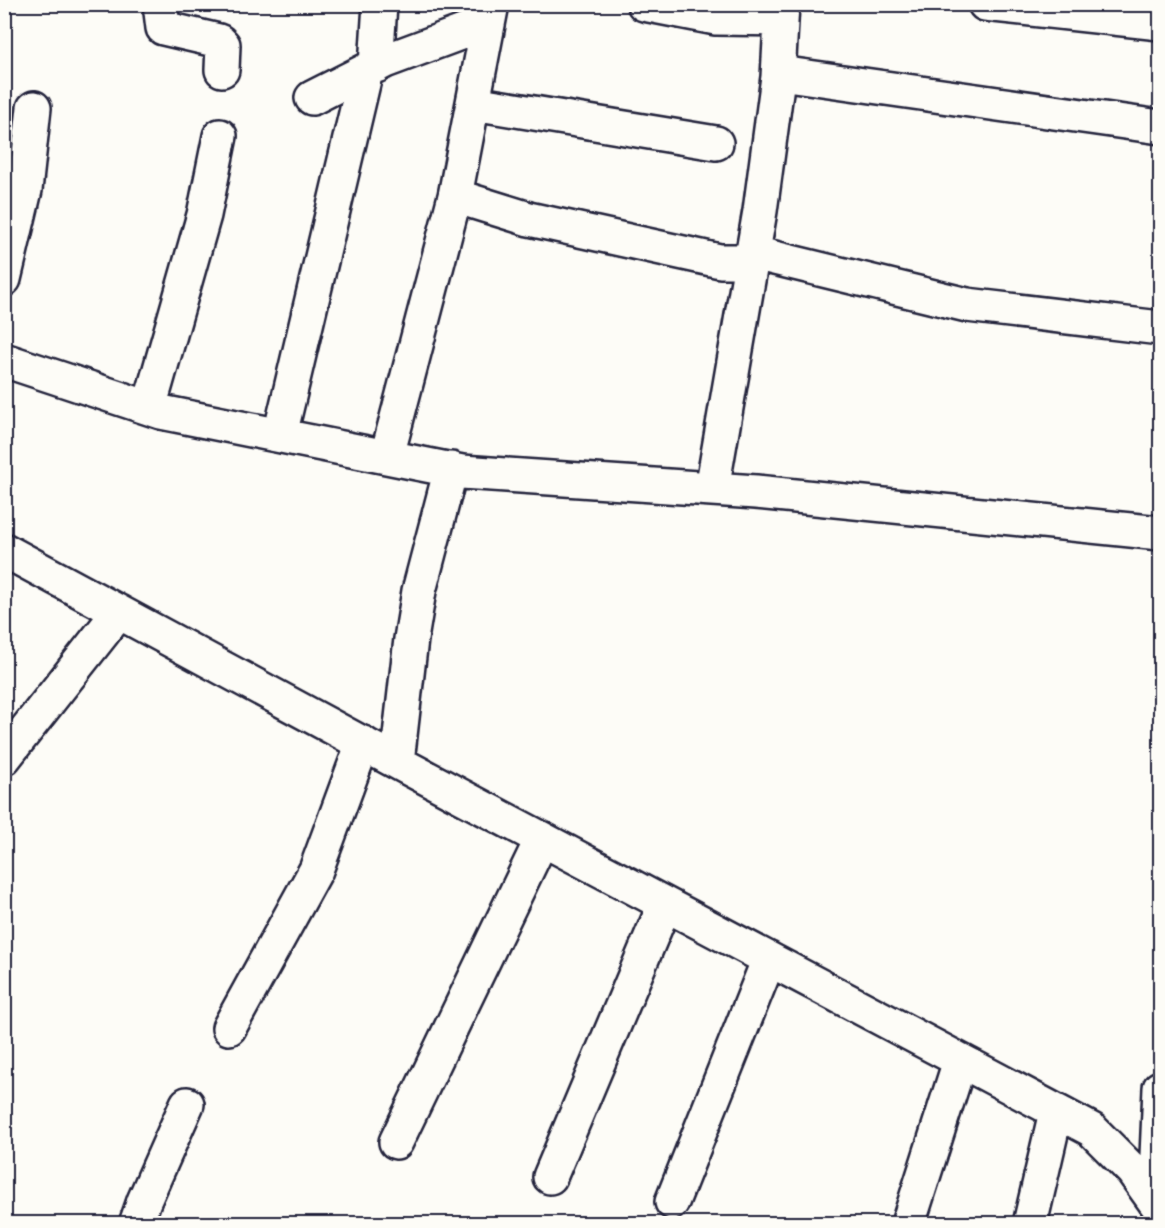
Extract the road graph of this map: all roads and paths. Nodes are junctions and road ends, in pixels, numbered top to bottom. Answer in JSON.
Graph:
{"nodes":[{"id":1,"x":160,"y":4,"type":"edge"},
{"id":2,"x":380,"y":4,"type":"edge"},
{"id":3,"x":644,"y":4,"type":"edge"},
{"id":4,"x":985,"y":4,"type":"edge"},
{"id":5,"x":781,"y":12,"type":"edge"},
{"id":6,"x":490,"y":14,"type":"edge"},
{"id":7,"x":1161,"y":23,"type":"edge"},
{"id":8,"x":371,"y":68,"type":"junction"},
{"id":9,"x":222,"y":70,"type":"dead end"},
{"id":10,"x":787,"y":74,"type":"dead end"},
{"id":11,"x":312,"y":98,"type":"dead end"},
{"id":12,"x":473,"y":103,"type":"junction"},
{"id":13,"x":34,"y":108,"type":"dead end"},
{"id":14,"x":1161,"y":127,"type":"edge"},
{"id":15,"x":220,"y":136,"type":"dead end"},
{"id":16,"x":716,"y":143,"type":"dead end"},
{"id":17,"x":455,"y":196,"type":"junction"},
{"id":18,"x":753,"y":258,"type":"junction"},
{"id":19,"x":4,"y":279,"type":"edge"},
{"id":20,"x":1161,"y":328,"type":"edge"},
{"id":21,"x":4,"y":360,"type":"edge"},
{"id":22,"x":149,"y":408,"type":"junction"},
{"id":23,"x":280,"y":435,"type":"junction"},
{"id":24,"x":387,"y":456,"type":"junction"},
{"id":25,"x":451,"y":469,"type":"junction"},
{"id":26,"x":712,"y":489,"type":"junction"},
{"id":27,"x":1161,"y":533,"type":"edge"},
{"id":28,"x":4,"y":550,"type":"edge"},
{"id":29,"x":119,"y":612,"type":"junction"},
{"id":30,"x":363,"y":743,"type":"junction"},
{"id":31,"x":4,"y":758,"type":"edge"},
{"id":32,"x":397,"y":762,"type":"junction"},
{"id":33,"x":542,"y":839,"type":"junction"},
{"id":34,"x":665,"y":904,"type":"junction"},
{"id":35,"x":769,"y":959,"type":"junction"},
{"id":36,"x":230,"y":1028,"type":"dead end"},
{"id":37,"x":960,"y":1061,"type":"junction"},
{"id":38,"x":1161,"y":1088,"type":"edge"},
{"id":39,"x":187,"y":1104,"type":"dead end"},
{"id":40,"x":1056,"y":1112,"type":"junction"},
{"id":41,"x":396,"y":1142,"type":"dead end"},
{"id":42,"x":550,"y":1177,"type":"dead end"},
{"id":43,"x":672,"y":1202,"type":"dead end"},
{"id":44,"x":1158,"y":1205,"type":"edge"},
{"id":45,"x":136,"y":1224,"type":"edge"},
{"id":46,"x":908,"y":1224,"type":"edge"},
{"id":47,"x":1030,"y":1224,"type":"edge"}],
"edges":[{"from":1,"to":9,"type":"street"},
{"from":2,"to":8,"type":"street"},
{"from":3,"to":5,"type":"street"},
{"from":4,"to":7,"type":"street"},
{"from":5,"to":18,"type":"street"},
{"from":6,"to":8,"type":"street"},
{"from":6,"to":12,"type":"street"},
{"from":8,"to":11,"type":"street"},
{"from":8,"to":23,"type":"street"},
{"from":10,"to":14,"type":"street"},
{"from":12,"to":16,"type":"street"},
{"from":12,"to":17,"type":"street"},
{"from":13,"to":19,"type":"street"},
{"from":15,"to":22,"type":"street"},
{"from":17,"to":18,"type":"street"},
{"from":17,"to":24,"type":"street"},
{"from":18,"to":20,"type":"street"},
{"from":18,"to":26,"type":"street"},
{"from":21,"to":22,"type":"street"},
{"from":22,"to":23,"type":"street"},
{"from":23,"to":24,"type":"street"},
{"from":24,"to":25,"type":"street"},
{"from":25,"to":26,"type":"street"},
{"from":25,"to":32,"type":"street"},
{"from":26,"to":27,"type":"street"},
{"from":28,"to":29,"type":"street"},
{"from":29,"to":30,"type":"street"},
{"from":29,"to":31,"type":"street"},
{"from":30,"to":32,"type":"street"},
{"from":30,"to":36,"type":"street"},
{"from":32,"to":33,"type":"street"},
{"from":33,"to":34,"type":"street"},
{"from":33,"to":41,"type":"street"},
{"from":34,"to":35,"type":"street"},
{"from":34,"to":42,"type":"street"},
{"from":35,"to":37,"type":"street"},
{"from":35,"to":43,"type":"street"},
{"from":37,"to":40,"type":"street"},
{"from":37,"to":46,"type":"street"},
{"from":38,"to":44,"type":"street"},
{"from":39,"to":45,"type":"street"},
{"from":40,"to":44,"type":"street"},
{"from":40,"to":47,"type":"street"}]}
